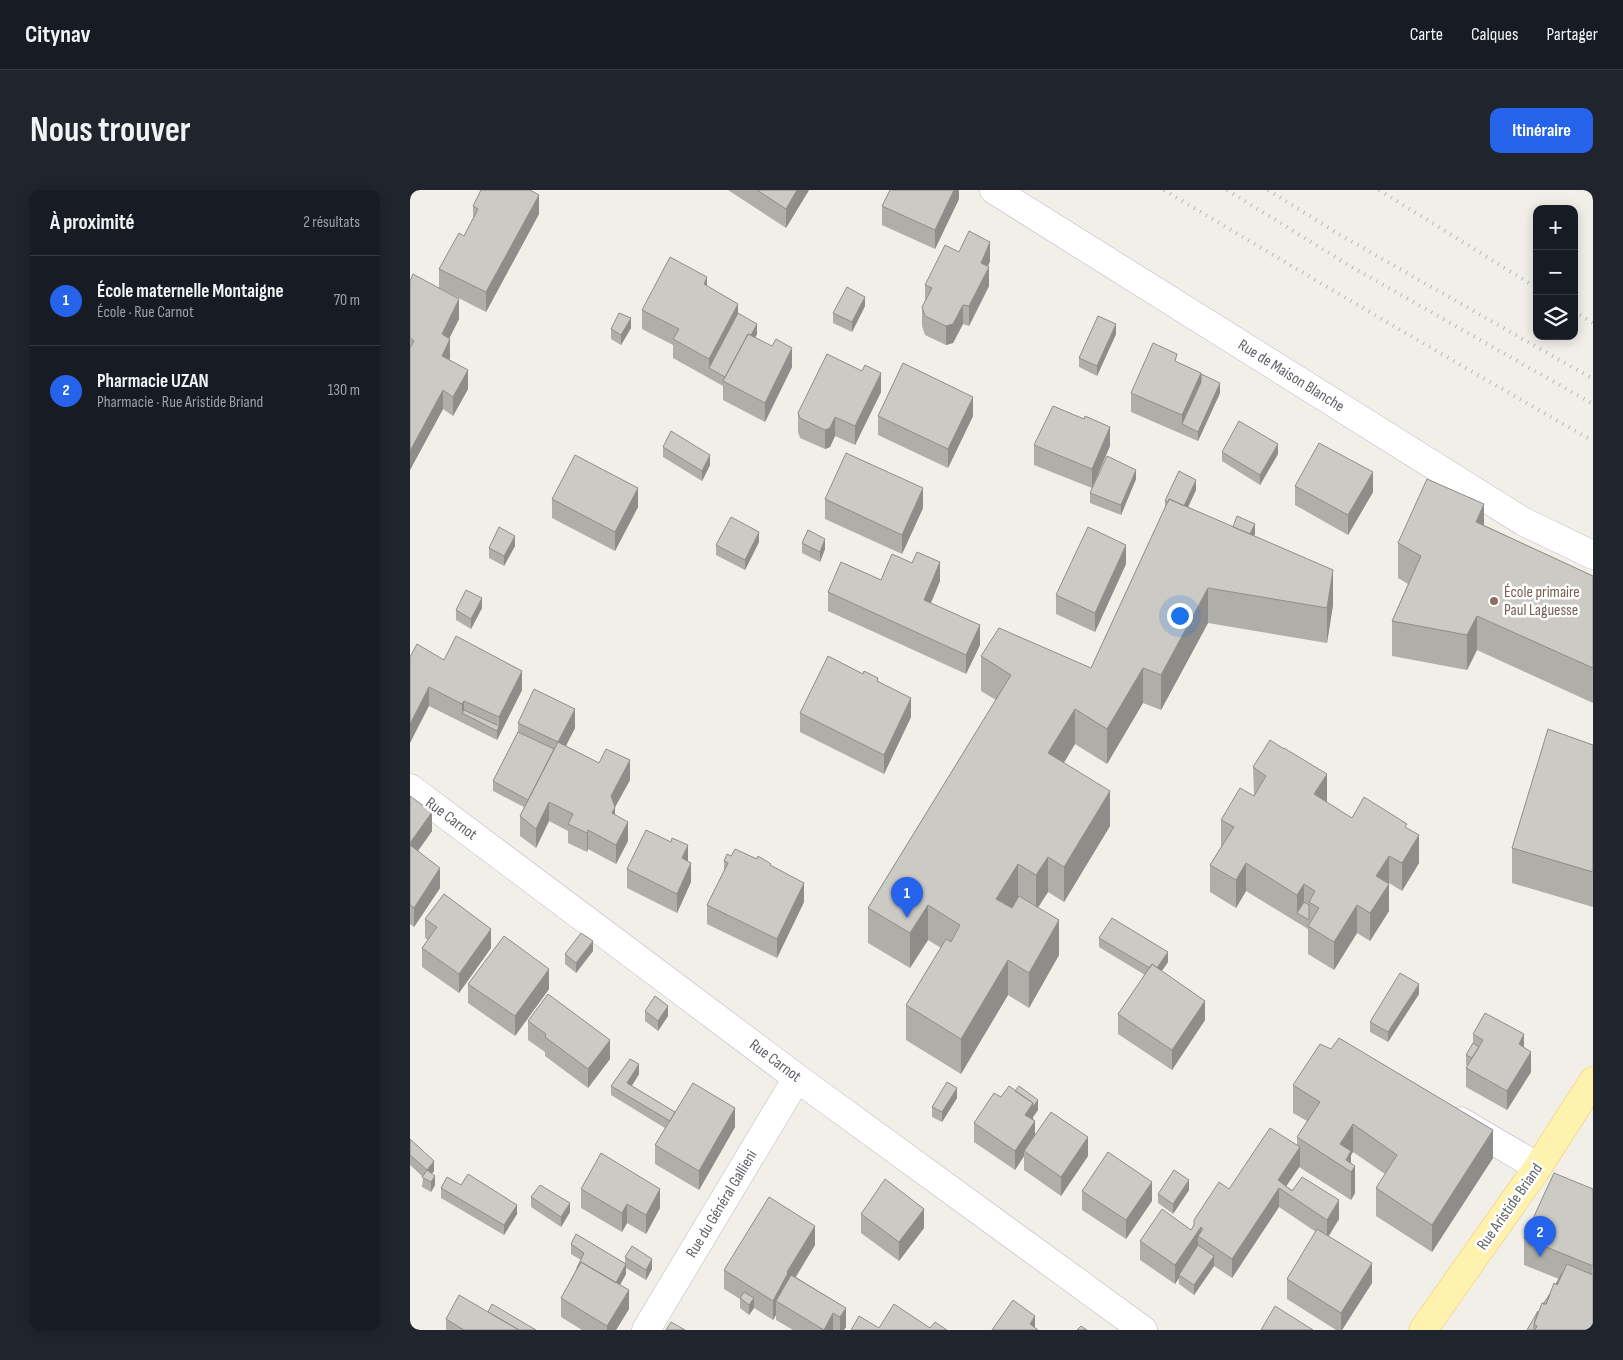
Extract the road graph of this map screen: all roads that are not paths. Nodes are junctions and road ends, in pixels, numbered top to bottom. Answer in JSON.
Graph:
{"nodes":[{"id":1,"x":994,"y":190,"type":"edge"},
{"id":2,"x":1593,"y":555,"type":"edge"},
{"id":3,"x":410,"y":788,"type":"edge"},
{"id":4,"x":797,"y":1078,"type":"junction"},
{"id":5,"x":1593,"y":1081,"type":"edge"},
{"id":6,"x":1437,"y":1108,"type":"edge"},
{"id":7,"x":1538,"y":1167,"type":"junction"},
{"id":8,"x":646,"y":1330,"type":"edge"},
{"id":9,"x":1143,"y":1330,"type":"edge"},
{"id":10,"x":1423,"y":1330,"type":"edge"}],
"edges":[{"from":1,"to":2,"type":"street","name":"Rue de Maison Blanche"},
{"from":3,"to":4,"type":"street","name":"Rue Carnot"},
{"from":4,"to":8,"type":"street","name":"Rue du Général Gallieni"},
{"from":4,"to":9,"type":"street","name":"Rue Carnot"},
{"from":5,"to":7,"type":"main road","name":"Rue Aristide Briand"},
{"from":6,"to":7,"type":"street"},
{"from":7,"to":10,"type":"main road","name":"Rue Aristide Briand"}]}
